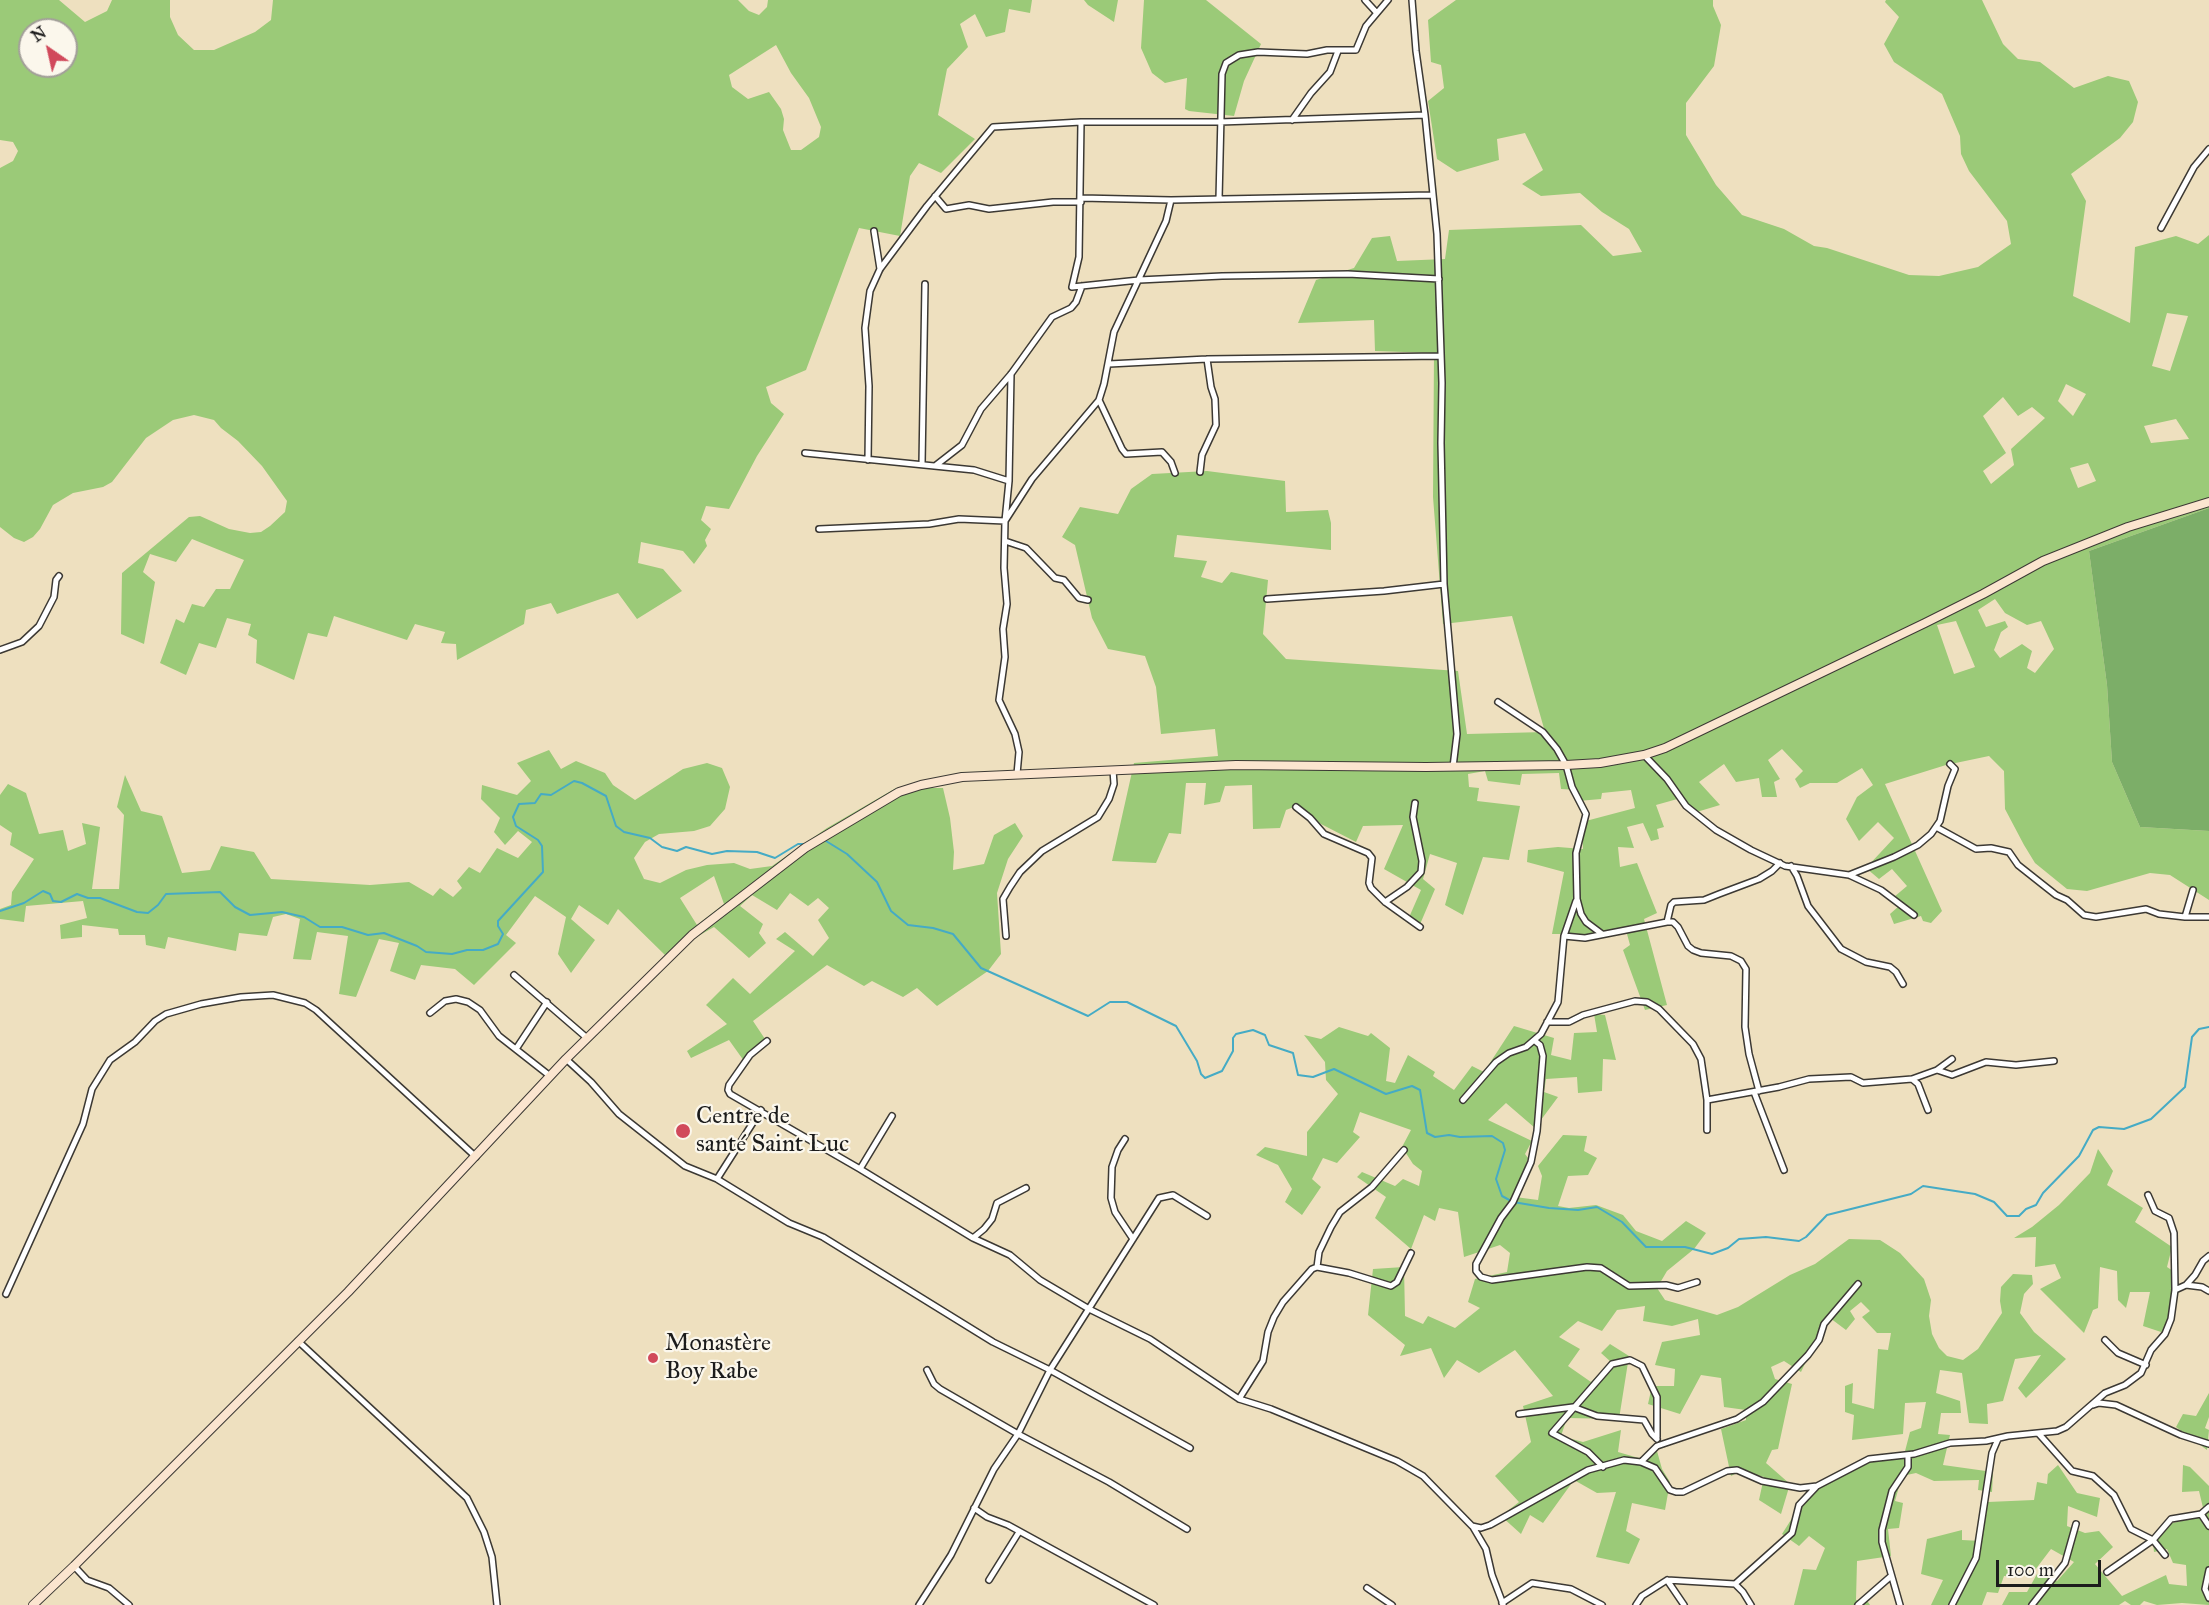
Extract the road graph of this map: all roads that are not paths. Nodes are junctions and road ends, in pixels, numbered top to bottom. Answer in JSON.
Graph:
{"nodes":[{"id":1,"x":1365,"y":0,"type":"edge"},
{"id":2,"x":1388,"y":0,"type":"edge"},
{"id":3,"x":1412,"y":0,"type":"edge"},
{"id":4,"x":1376,"y":12,"type":"junction"},
{"id":5,"x":1338,"y":51,"type":"junction"},
{"id":6,"x":1425,"y":115,"type":"junction"},
{"id":7,"x":1292,"y":120,"type":"junction"},
{"id":8,"x":1220,"y":122,"type":"junction"},
{"id":9,"x":1081,"y":123,"type":"junction"},
{"id":10,"x":2208,"y":153,"type":"edge"},
{"id":11,"x":1432,"y":195,"type":"junction"},
{"id":12,"x":935,"y":196,"type":"junction"},
{"id":13,"x":1219,"y":199,"type":"junction"},
{"id":14,"x":1081,"y":200,"type":"junction"},
{"id":15,"x":1171,"y":200,"type":"junction"},
{"id":16,"x":2161,"y":228,"type":"dead end"},
{"id":17,"x":874,"y":231,"type":"dead end"},
{"id":18,"x":880,"y":269,"type":"junction"},
{"id":19,"x":1439,"y":279,"type":"junction"},
{"id":20,"x":1139,"y":280,"type":"junction"},
{"id":21,"x":925,"y":284,"type":"dead end"},
{"id":22,"x":1082,"y":286,"type":"junction"},
{"id":23,"x":1441,"y":356,"type":"junction"},
{"id":24,"x":1207,"y":359,"type":"junction"},
{"id":25,"x":1108,"y":364,"type":"junction"},
{"id":26,"x":1011,"y":374,"type":"junction"},
{"id":27,"x":1099,"y":400,"type":"junction"},
{"id":28,"x":805,"y":453,"type":"dead end"},
{"id":29,"x":868,"y":460,"type":"junction"},
{"id":30,"x":922,"y":464,"type":"junction"},
{"id":31,"x":935,"y":466,"type":"junction"},
{"id":32,"x":1200,"y":472,"type":"dead end"},
{"id":33,"x":1175,"y":473,"type":"dead end"},
{"id":34,"x":1009,"y":481,"type":"junction"},
{"id":35,"x":2209,"y":502,"type":"edge"},
{"id":36,"x":1005,"y":521,"type":"junction"},
{"id":37,"x":819,"y":529,"type":"dead end"},
{"id":38,"x":1005,"y":540,"type":"junction"},
{"id":39,"x":59,"y":576,"type":"dead end"},
{"id":40,"x":1444,"y":584,"type":"junction"},
{"id":41,"x":1267,"y":598,"type":"dead end"},
{"id":42,"x":1088,"y":600,"type":"dead end"},
{"id":43,"x":0,"y":650,"type":"edge"},
{"id":44,"x":1498,"y":702,"type":"dead end"},
{"id":45,"x":1644,"y":755,"type":"junction"},
{"id":46,"x":1950,"y":764,"type":"dead end"},
{"id":47,"x":1566,"y":765,"type":"junction"},
{"id":48,"x":1453,"y":766,"type":"junction"},
{"id":49,"x":1113,"y":770,"type":"junction"},
{"id":50,"x":1017,"y":774,"type":"junction"},
{"id":51,"x":1415,"y":803,"type":"dead end"},
{"id":52,"x":1296,"y":807,"type":"dead end"},
{"id":53,"x":1936,"y":827,"type":"junction"},
{"id":54,"x":1780,"y":863,"type":"junction"},
{"id":55,"x":1791,"y":866,"type":"junction"},
{"id":56,"x":1849,"y":875,"type":"junction"},
{"id":57,"x":2193,"y":890,"type":"dead end"},
{"id":58,"x":1576,"y":899,"type":"junction"},
{"id":59,"x":1385,"y":902,"type":"junction"},
{"id":60,"x":1914,"y":915,"type":"dead end"},
{"id":61,"x":2185,"y":916,"type":"junction"},
{"id":62,"x":2209,"y":917,"type":"edge"},
{"id":63,"x":1667,"y":922,"type":"junction"},
{"id":64,"x":1420,"y":927,"type":"dead end"},
{"id":65,"x":1602,"y":934,"type":"junction"},
{"id":66,"x":1006,"y":936,"type":"dead end"},
{"id":67,"x":1564,"y":936,"type":"junction"},
{"id":68,"x":514,"y":975,"type":"dead end"},
{"id":69,"x":1903,"y":984,"type":"dead end"},
{"id":70,"x":547,"y":1002,"type":"junction"},
{"id":71,"x":430,"y":1013,"type":"dead end"},
{"id":72,"x":1547,"y":1022,"type":"junction"},
{"id":73,"x":587,"y":1038,"type":"junction"},
{"id":74,"x":767,"y":1041,"type":"dead end"},
{"id":75,"x":1535,"y":1041,"type":"junction"},
{"id":76,"x":516,"y":1049,"type":"junction"},
{"id":77,"x":566,"y":1059,"type":"junction"},
{"id":78,"x":1952,"y":1059,"type":"dead end"},
{"id":79,"x":2054,"y":1061,"type":"dead end"},
{"id":80,"x":1937,"y":1070,"type":"junction"},
{"id":81,"x":550,"y":1076,"type":"junction"},
{"id":82,"x":1912,"y":1079,"type":"junction"},
{"id":83,"x":1756,"y":1091,"type":"junction"},
{"id":84,"x":1463,"y":1100,"type":"dead end"},
{"id":85,"x":1707,"y":1100,"type":"junction"},
{"id":86,"x":761,"y":1110,"type":"junction"},
{"id":87,"x":1928,"y":1110,"type":"dead end"},
{"id":88,"x":892,"y":1116,"type":"dead end"},
{"id":89,"x":1707,"y":1130,"type":"dead end"},
{"id":90,"x":1125,"y":1139,"type":"dead end"},
{"id":91,"x":1404,"y":1150,"type":"dead end"},
{"id":92,"x":476,"y":1157,"type":"junction"},
{"id":93,"x":860,"y":1169,"type":"junction"},
{"id":94,"x":1784,"y":1170,"type":"dead end"},
{"id":95,"x":717,"y":1179,"type":"junction"},
{"id":96,"x":1026,"y":1188,"type":"dead end"},
{"id":97,"x":2148,"y":1195,"type":"dead end"},
{"id":98,"x":1208,"y":1216,"type":"dead end"},
{"id":99,"x":973,"y":1238,"type":"junction"},
{"id":100,"x":1133,"y":1239,"type":"junction"},
{"id":101,"x":1411,"y":1253,"type":"dead end"},
{"id":102,"x":2209,"y":1256,"type":"edge"},
{"id":103,"x":1317,"y":1267,"type":"junction"},
{"id":104,"x":1697,"y":1282,"type":"dead end"},
{"id":105,"x":1858,"y":1284,"type":"dead end"},
{"id":106,"x":2186,"y":1285,"type":"junction"},
{"id":107,"x":2175,"y":1290,"type":"junction"},
{"id":108,"x":2209,"y":1291,"type":"edge"},
{"id":109,"x":6,"y":1294,"type":"dead end"},
{"id":110,"x":1089,"y":1309,"type":"junction"},
{"id":111,"x":2105,"y":1340,"type":"dead end"},
{"id":112,"x":298,"y":1341,"type":"junction"},
{"id":113,"x":2146,"y":1365,"type":"junction"},
{"id":114,"x":927,"y":1370,"type":"dead end"},
{"id":115,"x":1050,"y":1370,"type":"junction"},
{"id":116,"x":1239,"y":1399,"type":"junction"},
{"id":117,"x":2091,"y":1406,"type":"junction"},
{"id":118,"x":1573,"y":1407,"type":"junction"},
{"id":119,"x":1519,"y":1414,"type":"dead end"},
{"id":120,"x":1018,"y":1434,"type":"junction"},
{"id":121,"x":2040,"y":1434,"type":"junction"},
{"id":122,"x":1657,"y":1437,"type":"junction"},
{"id":123,"x":1998,"y":1439,"type":"junction"},
{"id":124,"x":2209,"y":1444,"type":"edge"},
{"id":125,"x":1657,"y":1446,"type":"junction"},
{"id":126,"x":1190,"y":1448,"type":"dead end"},
{"id":127,"x":1908,"y":1455,"type":"junction"},
{"id":128,"x":1641,"y":1462,"type":"junction"},
{"id":129,"x":1603,"y":1467,"type":"junction"},
{"id":130,"x":1817,"y":1486,"type":"junction"},
{"id":131,"x":2209,"y":1507,"type":"edge"},
{"id":132,"x":974,"y":1508,"type":"junction"},
{"id":133,"x":2201,"y":1514,"type":"junction"},
{"id":134,"x":2076,"y":1524,"type":"dead end"},
{"id":135,"x":1472,"y":1526,"type":"junction"},
{"id":136,"x":2209,"y":1526,"type":"edge"},
{"id":137,"x":1187,"y":1530,"type":"dead end"},
{"id":138,"x":1019,"y":1532,"type":"junction"},
{"id":139,"x":2153,"y":1540,"type":"junction"},
{"id":140,"x":2165,"y":1554,"type":"dead end"},
{"id":141,"x":74,"y":1566,"type":"junction"},
{"id":142,"x":2209,"y":1570,"type":"edge"},
{"id":143,"x":2107,"y":1572,"type":"dead end"},
{"id":144,"x":1890,"y":1577,"type":"junction"},
{"id":145,"x":989,"y":1580,"type":"dead end"},
{"id":146,"x":1667,"y":1580,"type":"junction"},
{"id":147,"x":1735,"y":1584,"type":"junction"},
{"id":148,"x":1367,"y":1588,"type":"dead end"},
{"id":149,"x":2209,"y":1598,"type":"edge"},
{"id":150,"x":1503,"y":1604,"type":"edge"},
{"id":151,"x":33,"y":1605,"type":"edge"},
{"id":152,"x":129,"y":1605,"type":"edge"},
{"id":153,"x":497,"y":1605,"type":"edge"},
{"id":154,"x":919,"y":1605,"type":"edge"},
{"id":155,"x":1154,"y":1605,"type":"edge"},
{"id":156,"x":1392,"y":1605,"type":"edge"},
{"id":157,"x":1602,"y":1605,"type":"edge"},
{"id":158,"x":1636,"y":1605,"type":"edge"},
{"id":159,"x":1684,"y":1605,"type":"edge"},
{"id":160,"x":1751,"y":1605,"type":"edge"},
{"id":161,"x":1858,"y":1605,"type":"edge"},
{"id":162,"x":1900,"y":1605,"type":"edge"},
{"id":163,"x":1952,"y":1605,"type":"edge"},
{"id":164,"x":2032,"y":1605,"type":"edge"}],
"edges":[{"from":1,"to":4,"type":"street"},
{"from":2,"to":4,"type":"street"},
{"from":3,"to":6,"type":"street"},
{"from":4,"to":5,"type":"street"},
{"from":5,"to":7,"type":"street"},
{"from":5,"to":8,"type":"street"},
{"from":6,"to":7,"type":"street"},
{"from":6,"to":11,"type":"street"},
{"from":7,"to":8,"type":"street"},
{"from":8,"to":9,"type":"street"},
{"from":8,"to":13,"type":"street"},
{"from":9,"to":12,"type":"street"},
{"from":9,"to":14,"type":"street"},
{"from":10,"to":16,"type":"street"},
{"from":11,"to":13,"type":"street"},
{"from":11,"to":19,"type":"street"},
{"from":12,"to":14,"type":"street"},
{"from":12,"to":18,"type":"street"},
{"from":13,"to":15,"type":"street"},
{"from":14,"to":15,"type":"street"},
{"from":14,"to":22,"type":"street"},
{"from":15,"to":20,"type":"street"},
{"from":17,"to":18,"type":"street"},
{"from":18,"to":29,"type":"street"},
{"from":19,"to":20,"type":"street"},
{"from":19,"to":23,"type":"street"},
{"from":20,"to":22,"type":"street"},
{"from":20,"to":25,"type":"street"},
{"from":21,"to":30,"type":"street"},
{"from":22,"to":26,"type":"street"},
{"from":23,"to":24,"type":"street"},
{"from":23,"to":40,"type":"street"},
{"from":24,"to":25,"type":"street"},
{"from":24,"to":32,"type":"street"},
{"from":25,"to":27,"type":"street"},
{"from":26,"to":31,"type":"street"},
{"from":26,"to":34,"type":"street"},
{"from":27,"to":33,"type":"street"},
{"from":27,"to":36,"type":"street"},
{"from":28,"to":29,"type":"street"},
{"from":29,"to":30,"type":"street"},
{"from":30,"to":31,"type":"street"},
{"from":31,"to":34,"type":"street"},
{"from":34,"to":36,"type":"street"},
{"from":35,"to":45,"type":"main road"},
{"from":36,"to":37,"type":"street"},
{"from":36,"to":38,"type":"street"},
{"from":38,"to":42,"type":"street"},
{"from":38,"to":50,"type":"street"},
{"from":39,"to":43,"type":"street"},
{"from":40,"to":41,"type":"street"},
{"from":40,"to":48,"type":"street"},
{"from":44,"to":47,"type":"street"},
{"from":45,"to":47,"type":"main road"},
{"from":45,"to":54,"type":"street"},
{"from":46,"to":53,"type":"street"},
{"from":47,"to":48,"type":"main road"},
{"from":47,"to":58,"type":"street"},
{"from":48,"to":49,"type":"main road"},
{"from":49,"to":50,"type":"main road"},
{"from":49,"to":66,"type":"street"},
{"from":50,"to":73,"type":"main road"},
{"from":51,"to":59,"type":"street"},
{"from":52,"to":59,"type":"street"},
{"from":53,"to":56,"type":"street"},
{"from":53,"to":61,"type":"street"},
{"from":54,"to":55,"type":"street"},
{"from":54,"to":63,"type":"street"},
{"from":55,"to":56,"type":"street"},
{"from":55,"to":69,"type":"street"},
{"from":56,"to":60,"type":"street"},
{"from":57,"to":61,"type":"street"},
{"from":58,"to":65,"type":"street"},
{"from":58,"to":67,"type":"street"},
{"from":59,"to":64,"type":"street"},
{"from":61,"to":62,"type":"street"},
{"from":63,"to":65,"type":"street"},
{"from":63,"to":83,"type":"street"},
{"from":65,"to":67,"type":"street"},
{"from":67,"to":72,"type":"street"},
{"from":68,"to":70,"type":"street"},
{"from":70,"to":73,"type":"street"},
{"from":70,"to":76,"type":"street"},
{"from":71,"to":76,"type":"street"},
{"from":72,"to":75,"type":"street"},
{"from":72,"to":85,"type":"street"},
{"from":73,"to":77,"type":"main road"},
{"from":74,"to":86,"type":"street"},
{"from":75,"to":84,"type":"street"},
{"from":75,"to":104,"type":"street"},
{"from":76,"to":81,"type":"street"},
{"from":77,"to":81,"type":"main road"},
{"from":77,"to":95,"type":"street"},
{"from":78,"to":80,"type":"street"},
{"from":79,"to":80,"type":"street"},
{"from":80,"to":82,"type":"street"},
{"from":81,"to":92,"type":"main road"},
{"from":82,"to":83,"type":"street"},
{"from":82,"to":87,"type":"street"},
{"from":83,"to":85,"type":"street"},
{"from":83,"to":94,"type":"street"},
{"from":85,"to":89,"type":"street"},
{"from":86,"to":93,"type":"street"},
{"from":86,"to":95,"type":"street"},
{"from":88,"to":93,"type":"street"},
{"from":90,"to":100,"type":"street"},
{"from":91,"to":103,"type":"street"},
{"from":92,"to":109,"type":"street"},
{"from":92,"to":112,"type":"main road"},
{"from":93,"to":99,"type":"street"},
{"from":95,"to":115,"type":"street"},
{"from":96,"to":99,"type":"street"},
{"from":97,"to":107,"type":"street"},
{"from":98,"to":100,"type":"street"},
{"from":99,"to":110,"type":"street"},
{"from":100,"to":110,"type":"street"},
{"from":101,"to":103,"type":"street"},
{"from":102,"to":106,"type":"street"},
{"from":103,"to":116,"type":"street"},
{"from":105,"to":125,"type":"street"},
{"from":106,"to":107,"type":"street"},
{"from":106,"to":108,"type":"street"},
{"from":107,"to":113,"type":"street"},
{"from":110,"to":115,"type":"street"},
{"from":110,"to":116,"type":"street"},
{"from":111,"to":113,"type":"street"},
{"from":112,"to":141,"type":"main road"},
{"from":112,"to":153,"type":"street"},
{"from":113,"to":117,"type":"street"},
{"from":114,"to":120,"type":"street"},
{"from":115,"to":120,"type":"street"},
{"from":115,"to":126,"type":"street"},
{"from":116,"to":135,"type":"street"},
{"from":117,"to":121,"type":"street"},
{"from":117,"to":124,"type":"street"},
{"from":118,"to":119,"type":"street"},
{"from":118,"to":122,"type":"street"},
{"from":118,"to":122,"type":"street"},
{"from":118,"to":129,"type":"street"},
{"from":120,"to":132,"type":"street"},
{"from":120,"to":137,"type":"street"},
{"from":121,"to":123,"type":"street"},
{"from":121,"to":139,"type":"street"},
{"from":122,"to":125,"type":"street"},
{"from":123,"to":127,"type":"street"},
{"from":123,"to":163,"type":"street"},
{"from":125,"to":128,"type":"street"},
{"from":127,"to":130,"type":"street"},
{"from":127,"to":144,"type":"street"},
{"from":128,"to":129,"type":"street"},
{"from":128,"to":130,"type":"street"},
{"from":129,"to":135,"type":"street"},
{"from":130,"to":147,"type":"street"},
{"from":131,"to":133,"type":"street"},
{"from":132,"to":138,"type":"street"},
{"from":132,"to":154,"type":"street"},
{"from":133,"to":136,"type":"street"},
{"from":133,"to":139,"type":"street"},
{"from":134,"to":164,"type":"street"},
{"from":135,"to":150,"type":"street"},
{"from":138,"to":145,"type":"street"},
{"from":138,"to":155,"type":"street"},
{"from":139,"to":140,"type":"street"},
{"from":139,"to":143,"type":"street"},
{"from":141,"to":151,"type":"main road"},
{"from":141,"to":152,"type":"street"},
{"from":142,"to":149,"type":"street"},
{"from":144,"to":161,"type":"street"},
{"from":144,"to":162,"type":"street"},
{"from":146,"to":147,"type":"street"},
{"from":146,"to":158,"type":"street"},
{"from":146,"to":159,"type":"street"},
{"from":147,"to":160,"type":"street"},
{"from":148,"to":156,"type":"street"},
{"from":150,"to":157,"type":"street"}]}
